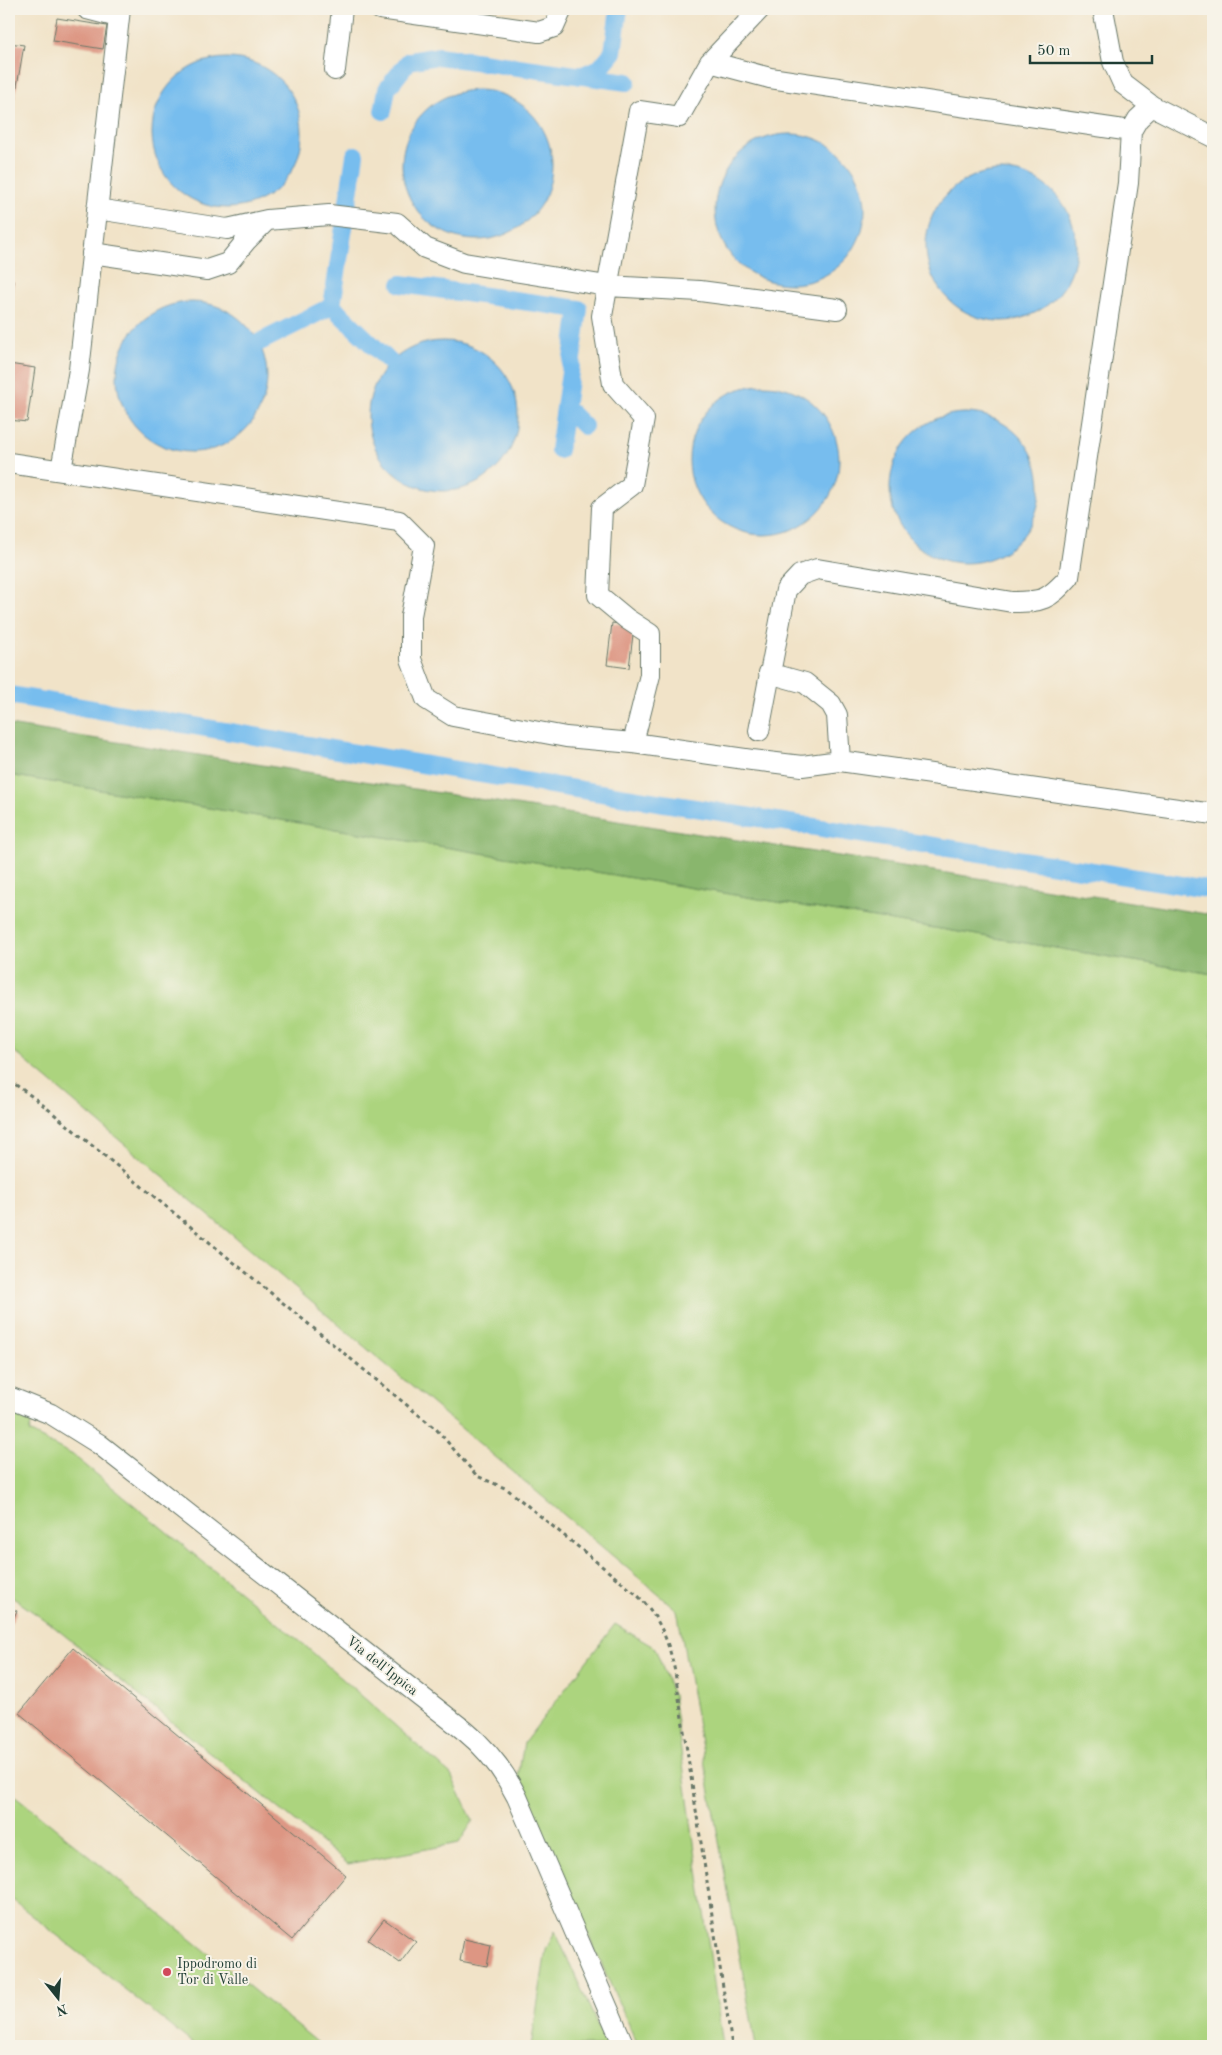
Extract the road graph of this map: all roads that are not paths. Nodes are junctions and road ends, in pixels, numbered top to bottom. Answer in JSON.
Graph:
{"nodes":[{"id":1,"x":87,"y":9,"type":"edge"},
{"id":2,"x":342,"y":9,"type":"edge"},
{"id":3,"x":380,"y":9,"type":"edge"},
{"id":4,"x":562,"y":9,"type":"edge"},
{"id":5,"x":760,"y":9,"type":"edge"},
{"id":6,"x":1103,"y":9,"type":"edge"},
{"id":7,"x":438,"y":12,"type":"edge"},
{"id":8,"x":119,"y":13,"type":"edge"},
{"id":9,"x":710,"y":62,"type":"junction"},
{"id":10,"x":335,"y":70,"type":"dead end"},
{"id":11,"x":1152,"y":106,"type":"junction"},
{"id":12,"x":1131,"y":131,"type":"junction"},
{"id":13,"x":1213,"y":137,"type":"edge"},
{"id":14,"x":97,"y":208,"type":"junction"},
{"id":15,"x":267,"y":220,"type":"junction"},
{"id":16,"x":92,"y":253,"type":"junction"},
{"id":17,"x":607,"y":286,"type":"junction"},
{"id":18,"x":838,"y":309,"type":"dead end"},
{"id":19,"x":9,"y":464,"type":"edge"},
{"id":20,"x":61,"y":470,"type":"junction"},
{"id":21,"x":770,"y":672,"type":"junction"},
{"id":22,"x":759,"y":730,"type":"dead end"},
{"id":23,"x":633,"y":744,"type":"junction"},
{"id":24,"x":840,"y":761,"type":"junction"},
{"id":25,"x":1213,"y":814,"type":"edge"},
{"id":26,"x":9,"y":1397,"type":"edge"},
{"id":27,"x":624,"y":2046,"type":"edge"}],
"edges":[{"from":1,"to":8,"type":"street"},
{"from":2,"to":10,"type":"street"},
{"from":3,"to":7,"type":"street"},
{"from":4,"to":7,"type":"street"},
{"from":5,"to":9,"type":"street"},
{"from":6,"to":11,"type":"street"},
{"from":8,"to":14,"type":"street"},
{"from":9,"to":12,"type":"street"},
{"from":9,"to":17,"type":"street"},
{"from":11,"to":12,"type":"street"},
{"from":11,"to":13,"type":"street"},
{"from":12,"to":21,"type":"street"},
{"from":14,"to":15,"type":"street"},
{"from":14,"to":16,"type":"street"},
{"from":15,"to":16,"type":"street"},
{"from":15,"to":17,"type":"street"},
{"from":16,"to":20,"type":"street"},
{"from":17,"to":18,"type":"street"},
{"from":17,"to":23,"type":"street"},
{"from":19,"to":20,"type":"street"},
{"from":20,"to":23,"type":"street"},
{"from":21,"to":22,"type":"street"},
{"from":21,"to":24,"type":"street"},
{"from":23,"to":24,"type":"street"},
{"from":24,"to":25,"type":"street"},
{"from":26,"to":27,"type":"street","name":"Via dell'Ippica"}]}
